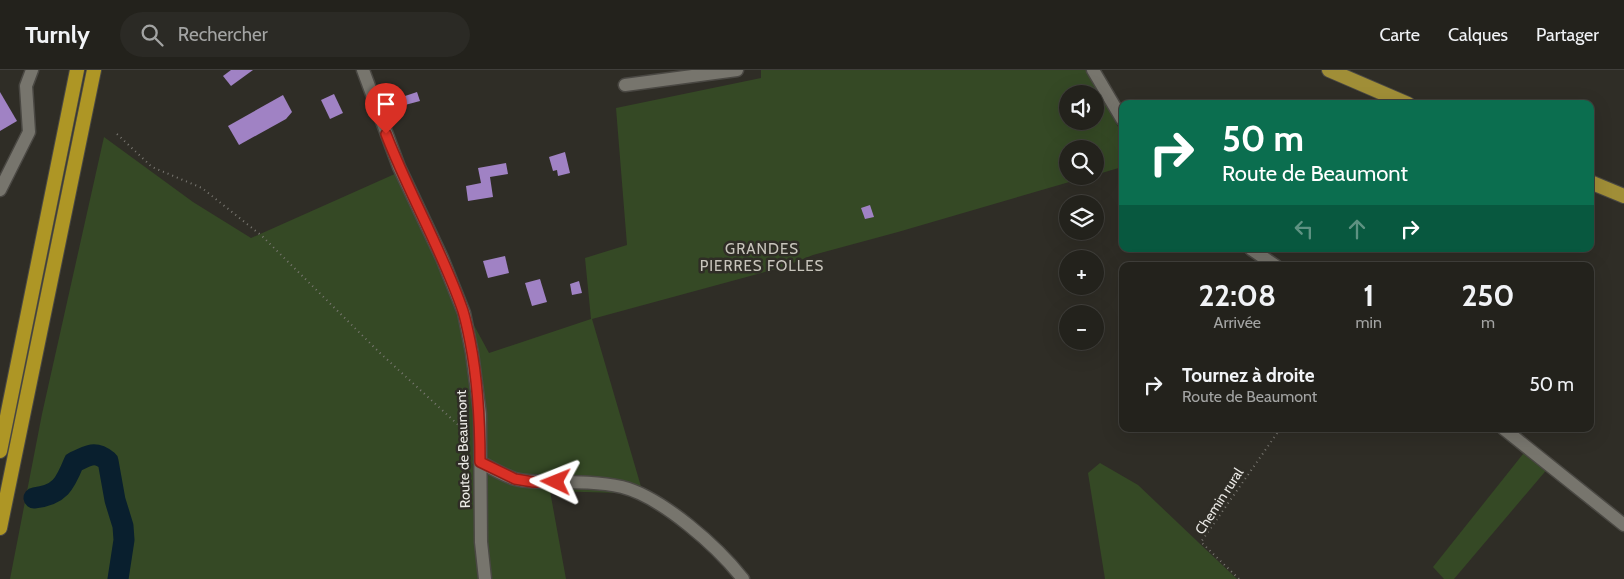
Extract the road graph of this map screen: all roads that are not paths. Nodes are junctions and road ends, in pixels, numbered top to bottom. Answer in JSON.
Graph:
{"nodes":[{"id":1,"x":32,"y":70,"type":"edge"},
{"id":2,"x":77,"y":70,"type":"edge"},
{"id":3,"x":94,"y":70,"type":"edge"},
{"id":4,"x":102,"y":70,"type":"edge"},
{"id":5,"x":363,"y":70,"type":"edge"},
{"id":6,"x":737,"y":70,"type":"edge"},
{"id":7,"x":1093,"y":70,"type":"edge"},
{"id":8,"x":1328,"y":70,"type":"edge"},
{"id":9,"x":626,"y":85,"type":"dead end"},
{"id":10,"x":1399,"y":100,"type":"edge"},
{"id":11,"x":85,"y":114,"type":"junction"},
{"id":12,"x":1119,"y":114,"type":"edge"},
{"id":13,"x":1594,"y":184,"type":"edge"},
{"id":14,"x":0,"y":190,"type":"edge"},
{"id":15,"x":1624,"y":196,"type":"edge"},
{"id":16,"x":1255,"y":252,"type":"edge"},
{"id":17,"x":1270,"y":262,"type":"edge"},
{"id":18,"x":1508,"y":432,"type":"edge"},
{"id":19,"x":0,"y":451,"type":"edge"},
{"id":20,"x":480,"y":462,"type":"junction"},
{"id":21,"x":1624,"y":525,"type":"edge"},
{"id":22,"x":0,"y":528,"type":"edge"},
{"id":23,"x":484,"y":579,"type":"edge"},
{"id":24,"x":743,"y":579,"type":"edge"}],
"edges":[{"from":1,"to":14,"type":"street"},
{"from":2,"to":19,"type":"highway"},
{"from":3,"to":11,"type":"highway"},
{"from":4,"to":11,"type":"highway"},
{"from":5,"to":20,"type":"street","name":"Route de Beaumont"},
{"from":6,"to":9,"type":"street"},
{"from":7,"to":12,"type":"street"},
{"from":8,"to":10,"type":"main road"},
{"from":11,"to":22,"type":"highway"},
{"from":13,"to":15,"type":"main road"},
{"from":16,"to":17,"type":"street"},
{"from":18,"to":21,"type":"street"},
{"from":20,"to":23,"type":"street","name":"Route de Beaumont"},
{"from":20,"to":24,"type":"street"}]}
